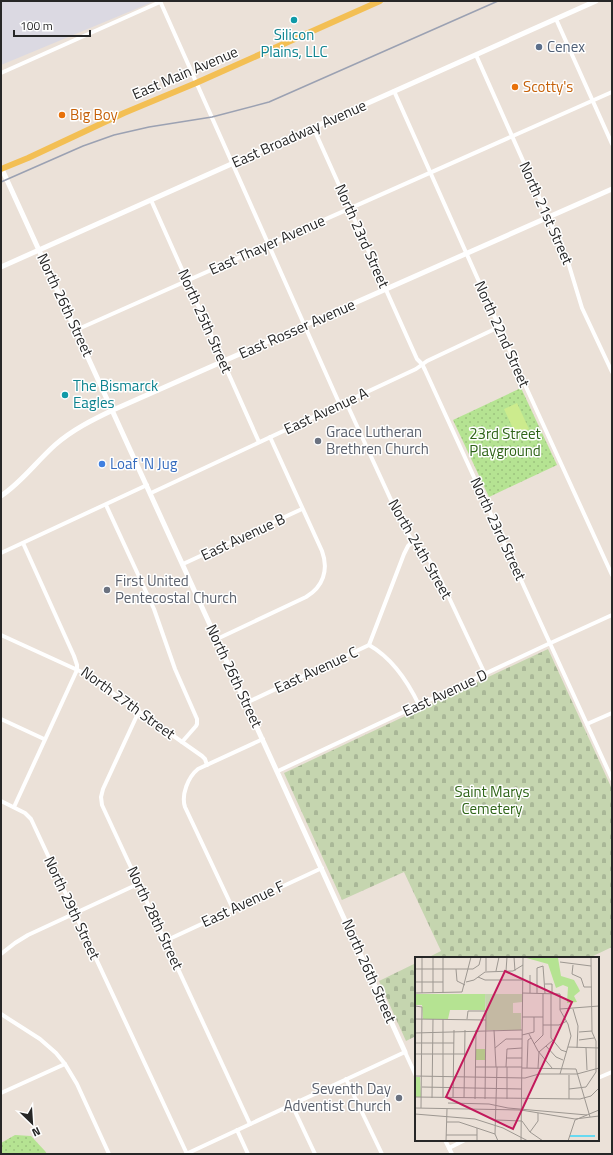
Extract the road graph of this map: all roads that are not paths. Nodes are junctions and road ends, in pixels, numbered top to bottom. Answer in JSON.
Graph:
{"nodes":[{"id":1,"x":380,"y":1,"type":"edge"},
{"id":2,"x":596,"y":1,"type":"edge"},
{"id":3,"x":160,"y":2,"type":"edge"},
{"id":4,"x":556,"y":19,"type":"junction"},
{"id":5,"x":476,"y":55,"type":"junction"},
{"id":6,"x":1,"y":73,"type":"edge"},
{"id":7,"x":196,"y":83,"type":"junction"},
{"id":8,"x":394,"y":91,"type":"junction"},
{"id":9,"x":612,"y":92,"type":"edge"},
{"id":10,"x":593,"y":101,"type":"junction"},
{"id":11,"x":313,"y":127,"type":"junction"},
{"id":12,"x":512,"y":137,"type":"junction"},
{"id":13,"x":612,"y":144,"type":"edge"},
{"id":14,"x":232,"y":163,"type":"junction"},
{"id":15,"x":1,"y":168,"type":"edge"},
{"id":16,"x":431,"y":173,"type":"junction"},
{"id":17,"x":612,"y":189,"type":"edge"},
{"id":18,"x":151,"y":200,"type":"junction"},
{"id":19,"x":349,"y":208,"type":"junction"},
{"id":20,"x":548,"y":218,"type":"junction"},
{"id":21,"x":268,"y":245,"type":"junction"},
{"id":22,"x":39,"y":250,"type":"junction"},
{"id":23,"x":467,"y":254,"type":"junction"},
{"id":24,"x":1,"y":267,"type":"edge"},
{"id":25,"x":187,"y":281,"type":"junction"},
{"id":26,"x":386,"y":290,"type":"junction"},
{"id":27,"x":305,"y":326,"type":"junction"},
{"id":28,"x":499,"y":327,"type":"junction"},
{"id":29,"x":76,"y":330,"type":"junction"},
{"id":30,"x":223,"y":362,"type":"junction"},
{"id":31,"x":422,"y":364,"type":"junction"},
{"id":32,"x":612,"y":372,"type":"edge"},
{"id":33,"x":346,"y":402,"type":"junction"},
{"id":34,"x":340,"y":405,"type":"junction"},
{"id":35,"x":113,"y":410,"type":"junction"},
{"id":36,"x":270,"y":437,"type":"junction"},
{"id":37,"x":259,"y":442,"type":"junction"},
{"id":38,"x":147,"y":485,"type":"junction"},
{"id":39,"x":151,"y":492,"type":"junction"},
{"id":40,"x":1,"y":496,"type":"edge"},
{"id":41,"x":106,"y":505,"type":"junction"},
{"id":42,"x":302,"y":509,"type":"junction"},
{"id":43,"x":413,"y":541,"type":"junction"},
{"id":44,"x":23,"y":543,"type":"junction"},
{"id":45,"x":1,"y":553,"type":"edge"},
{"id":46,"x":183,"y":564,"type":"junction"},
{"id":47,"x":612,"y":575,"type":"edge"},
{"id":48,"x":612,"y":615,"type":"edge"},
{"id":49,"x":1,"y":635,"type":"edge"},
{"id":50,"x":217,"y":640,"type":"junction"},
{"id":51,"x":550,"y":643,"type":"junction"},
{"id":52,"x":369,"y":645,"type":"junction"},
{"id":53,"x":77,"y":670,"type":"junction"},
{"id":54,"x":485,"y":674,"type":"junction"},
{"id":55,"x":246,"y":703,"type":"junction"},
{"id":56,"x":419,"y":705,"type":"junction"},
{"id":57,"x":139,"y":711,"type":"junction"},
{"id":58,"x":612,"y":713,"type":"edge"},
{"id":59,"x":1,"y":719,"type":"edge"},
{"id":60,"x":587,"y":724,"type":"junction"},
{"id":61,"x":263,"y":739,"type":"junction"},
{"id":62,"x":44,"y":740,"type":"junction"},
{"id":63,"x":182,"y":742,"type":"junction"},
{"id":64,"x":208,"y":765,"type":"junction"},
{"id":65,"x":278,"y":771,"type":"junction"},
{"id":66,"x":612,"y":779,"type":"edge"},
{"id":67,"x":1,"y":801,"type":"edge"},
{"id":68,"x":14,"y":807,"type":"junction"},
{"id":69,"x":322,"y":868,"type":"junction"},
{"id":70,"x":138,"y":884,"type":"junction"},
{"id":71,"x":232,"y":909,"type":"junction"},
{"id":72,"x":75,"y":913,"type":"junction"},
{"id":73,"x":165,"y":941,"type":"junction"},
{"id":74,"x":1,"y":954,"type":"edge"},
{"id":75,"x":1,"y":1014,"type":"edge"},
{"id":76,"x":405,"y":1052,"type":"junction"},
{"id":77,"x":65,"y":1064,"type":"junction"},
{"id":78,"x":612,"y":1072,"type":"edge"},
{"id":79,"x":415,"y":1074,"type":"edge"},
{"id":80,"x":599,"y":1078,"type":"edge"},
{"id":81,"x":346,"y":1079,"type":"junction"},
{"id":82,"x":1,"y":1093,"type":"edge"},
{"id":83,"x":292,"y":1105,"type":"junction"},
{"id":84,"x":250,"y":1124,"type":"junction"},
{"id":85,"x":237,"y":1130,"type":"junction"},
{"id":86,"x":446,"y":1141,"type":"edge"},
{"id":87,"x":463,"y":1141,"type":"edge"},
{"id":88,"x":449,"y":1148,"type":"junction"},
{"id":89,"x":110,"y":1154,"type":"edge"},
{"id":90,"x":187,"y":1154,"type":"edge"},
{"id":91,"x":248,"y":1154,"type":"edge"},
{"id":92,"x":315,"y":1154,"type":"edge"},
{"id":93,"x":382,"y":1154,"type":"edge"},
{"id":94,"x":452,"y":1154,"type":"edge"}],
"edges":[{"from":1,"to":7,"type":"main road","name":"East Main Avenue"},
{"from":2,"to":4,"type":"street","name":"East Broadway Avenue"},
{"from":3,"to":6,"type":"street"},
{"from":3,"to":7,"type":"street"},
{"from":4,"to":5,"type":"street","name":"East Broadway Avenue"},
{"from":4,"to":10,"type":"street"},
{"from":5,"to":8,"type":"street","name":"East Broadway Avenue"},
{"from":5,"to":12,"type":"street","name":"North 21st Street"},
{"from":7,"to":14,"type":"street"},
{"from":7,"to":15,"type":"main road","name":"East Main Avenue"},
{"from":8,"to":11,"type":"street","name":"East Broadway Avenue"},
{"from":8,"to":16,"type":"street","name":"North 22nd Street"},
{"from":9,"to":10,"type":"street","name":"East Thayer Avenue"},
{"from":10,"to":12,"type":"street","name":"East Thayer Avenue"},
{"from":10,"to":13,"type":"street"},
{"from":11,"to":14,"type":"street","name":"East Broadway Avenue"},
{"from":11,"to":19,"type":"street","name":"North 23rd Street"},
{"from":12,"to":16,"type":"street","name":"East Thayer Avenue"},
{"from":12,"to":20,"type":"street","name":"North 21st Street"},
{"from":14,"to":18,"type":"street","name":"East Broadway Avenue"},
{"from":14,"to":21,"type":"street"},
{"from":15,"to":22,"type":"street","name":"North 26th Street"},
{"from":16,"to":19,"type":"street","name":"East Thayer Avenue"},
{"from":16,"to":23,"type":"street","name":"North 22nd Street"},
{"from":17,"to":20,"type":"street","name":"East Rosser Avenue"},
{"from":18,"to":22,"type":"street","name":"East Broadway Avenue"},
{"from":18,"to":25,"type":"street","name":"North 25th Street"},
{"from":19,"to":21,"type":"street","name":"East Thayer Avenue"},
{"from":19,"to":26,"type":"street","name":"North 23rd Street"},
{"from":20,"to":23,"type":"street","name":"East Rosser Avenue"},
{"from":20,"to":32,"type":"street","name":"North 21st Street"},
{"from":21,"to":25,"type":"street","name":"East Thayer Avenue"},
{"from":21,"to":27,"type":"street"},
{"from":22,"to":24,"type":"street","name":"East Broadway Avenue"},
{"from":22,"to":29,"type":"street","name":"North 26th Street"},
{"from":23,"to":26,"type":"street","name":"East Rosser Avenue"},
{"from":23,"to":28,"type":"street","name":"North 22nd Street"},
{"from":25,"to":29,"type":"street","name":"East Thayer Avenue"},
{"from":25,"to":30,"type":"street","name":"North 25th Street"},
{"from":26,"to":27,"type":"street","name":"East Rosser Avenue"},
{"from":26,"to":31,"type":"street","name":"North 23rd Street"},
{"from":27,"to":30,"type":"street","name":"East Rosser Avenue"},
{"from":27,"to":34,"type":"street"},
{"from":28,"to":31,"type":"street","name":"East Avenue A"},
{"from":28,"to":47,"type":"street","name":"North 22nd Street"},
{"from":29,"to":35,"type":"street","name":"North 26th Street"},
{"from":30,"to":35,"type":"street","name":"East Rosser Avenue"},
{"from":30,"to":37,"type":"street","name":"North 25th Street"},
{"from":31,"to":33,"type":"street","name":"East Avenue A"},
{"from":31,"to":51,"type":"street","name":"North 23rd Street"},
{"from":33,"to":34,"type":"street","name":"East Avenue A"},
{"from":33,"to":43,"type":"street","name":"North 24th Street"},
{"from":34,"to":36,"type":"street","name":"East Avenue A"},
{"from":35,"to":38,"type":"street","name":"North 26th Street"},
{"from":35,"to":40,"type":"street","name":"East Rosser Avenue"},
{"from":36,"to":37,"type":"street","name":"East Avenue A"},
{"from":36,"to":42,"type":"street"},
{"from":37,"to":39,"type":"street","name":"East Avenue A"},
{"from":38,"to":39,"type":"street","name":"North 26th Street"},
{"from":38,"to":41,"type":"street"},
{"from":39,"to":46,"type":"street","name":"North 26th Street"},
{"from":41,"to":44,"type":"street"},
{"from":41,"to":63,"type":"street"},
{"from":42,"to":46,"type":"street","name":"East Avenue B"},
{"from":42,"to":50,"type":"street"},
{"from":43,"to":52,"type":"street","name":"East Avenue C"},
{"from":43,"to":54,"type":"street","name":"North 24th Street"},
{"from":44,"to":45,"type":"street"},
{"from":44,"to":53,"type":"street","name":"North 27th Street"},
{"from":46,"to":50,"type":"street","name":"North 26th Street"},
{"from":48,"to":51,"type":"street","name":"East Avenue D"},
{"from":49,"to":53,"type":"street"},
{"from":50,"to":55,"type":"street","name":"North 26th Street"},
{"from":51,"to":54,"type":"street","name":"East Avenue D"},
{"from":51,"to":60,"type":"street","name":"North 23rd Street"},
{"from":52,"to":55,"type":"street","name":"East Avenue C"},
{"from":52,"to":56,"type":"street"},
{"from":53,"to":57,"type":"street","name":"North 27th Street"},
{"from":53,"to":62,"type":"street"},
{"from":54,"to":56,"type":"street","name":"East Avenue D"},
{"from":55,"to":61,"type":"street","name":"North 26th Street"},
{"from":56,"to":65,"type":"street","name":"East Avenue D"},
{"from":57,"to":63,"type":"street","name":"North 27th Street"},
{"from":57,"to":70,"type":"street","name":"North 28th Street"},
{"from":58,"to":60,"type":"street"},
{"from":59,"to":62,"type":"street"},
{"from":60,"to":66,"type":"street","name":"North 23rd Street"},
{"from":61,"to":64,"type":"street"},
{"from":61,"to":65,"type":"street","name":"North 26th Street"},
{"from":62,"to":68,"type":"street"},
{"from":63,"to":64,"type":"street","name":"North 27th Street"},
{"from":64,"to":71,"type":"street"},
{"from":65,"to":69,"type":"street","name":"North 26th Street"},
{"from":67,"to":68,"type":"street"},
{"from":68,"to":72,"type":"street","name":"North 29th Street"},
{"from":69,"to":71,"type":"street","name":"East Avenue F"},
{"from":69,"to":76,"type":"street","name":"North 26th Street"},
{"from":70,"to":72,"type":"street"},
{"from":70,"to":73,"type":"street","name":"North 28th Street"},
{"from":71,"to":73,"type":"street","name":"East Avenue F"},
{"from":72,"to":74,"type":"street"},
{"from":72,"to":90,"type":"street","name":"North 29th Street"},
{"from":73,"to":84,"type":"street","name":"North 28th Street"},
{"from":75,"to":77,"type":"street"},
{"from":76,"to":79,"type":"street","name":"North 26th Street"},
{"from":76,"to":81,"type":"street"},
{"from":77,"to":82,"type":"street"},
{"from":77,"to":89,"type":"street"},
{"from":78,"to":80,"type":"street"},
{"from":81,"to":83,"type":"street"},
{"from":81,"to":93,"type":"street"},
{"from":83,"to":84,"type":"street"},
{"from":83,"to":92,"type":"street"},
{"from":84,"to":85,"type":"street"},
{"from":85,"to":90,"type":"street"},
{"from":85,"to":91,"type":"street"},
{"from":86,"to":88,"type":"street"},
{"from":87,"to":88,"type":"street"},
{"from":88,"to":94,"type":"street"}]}
